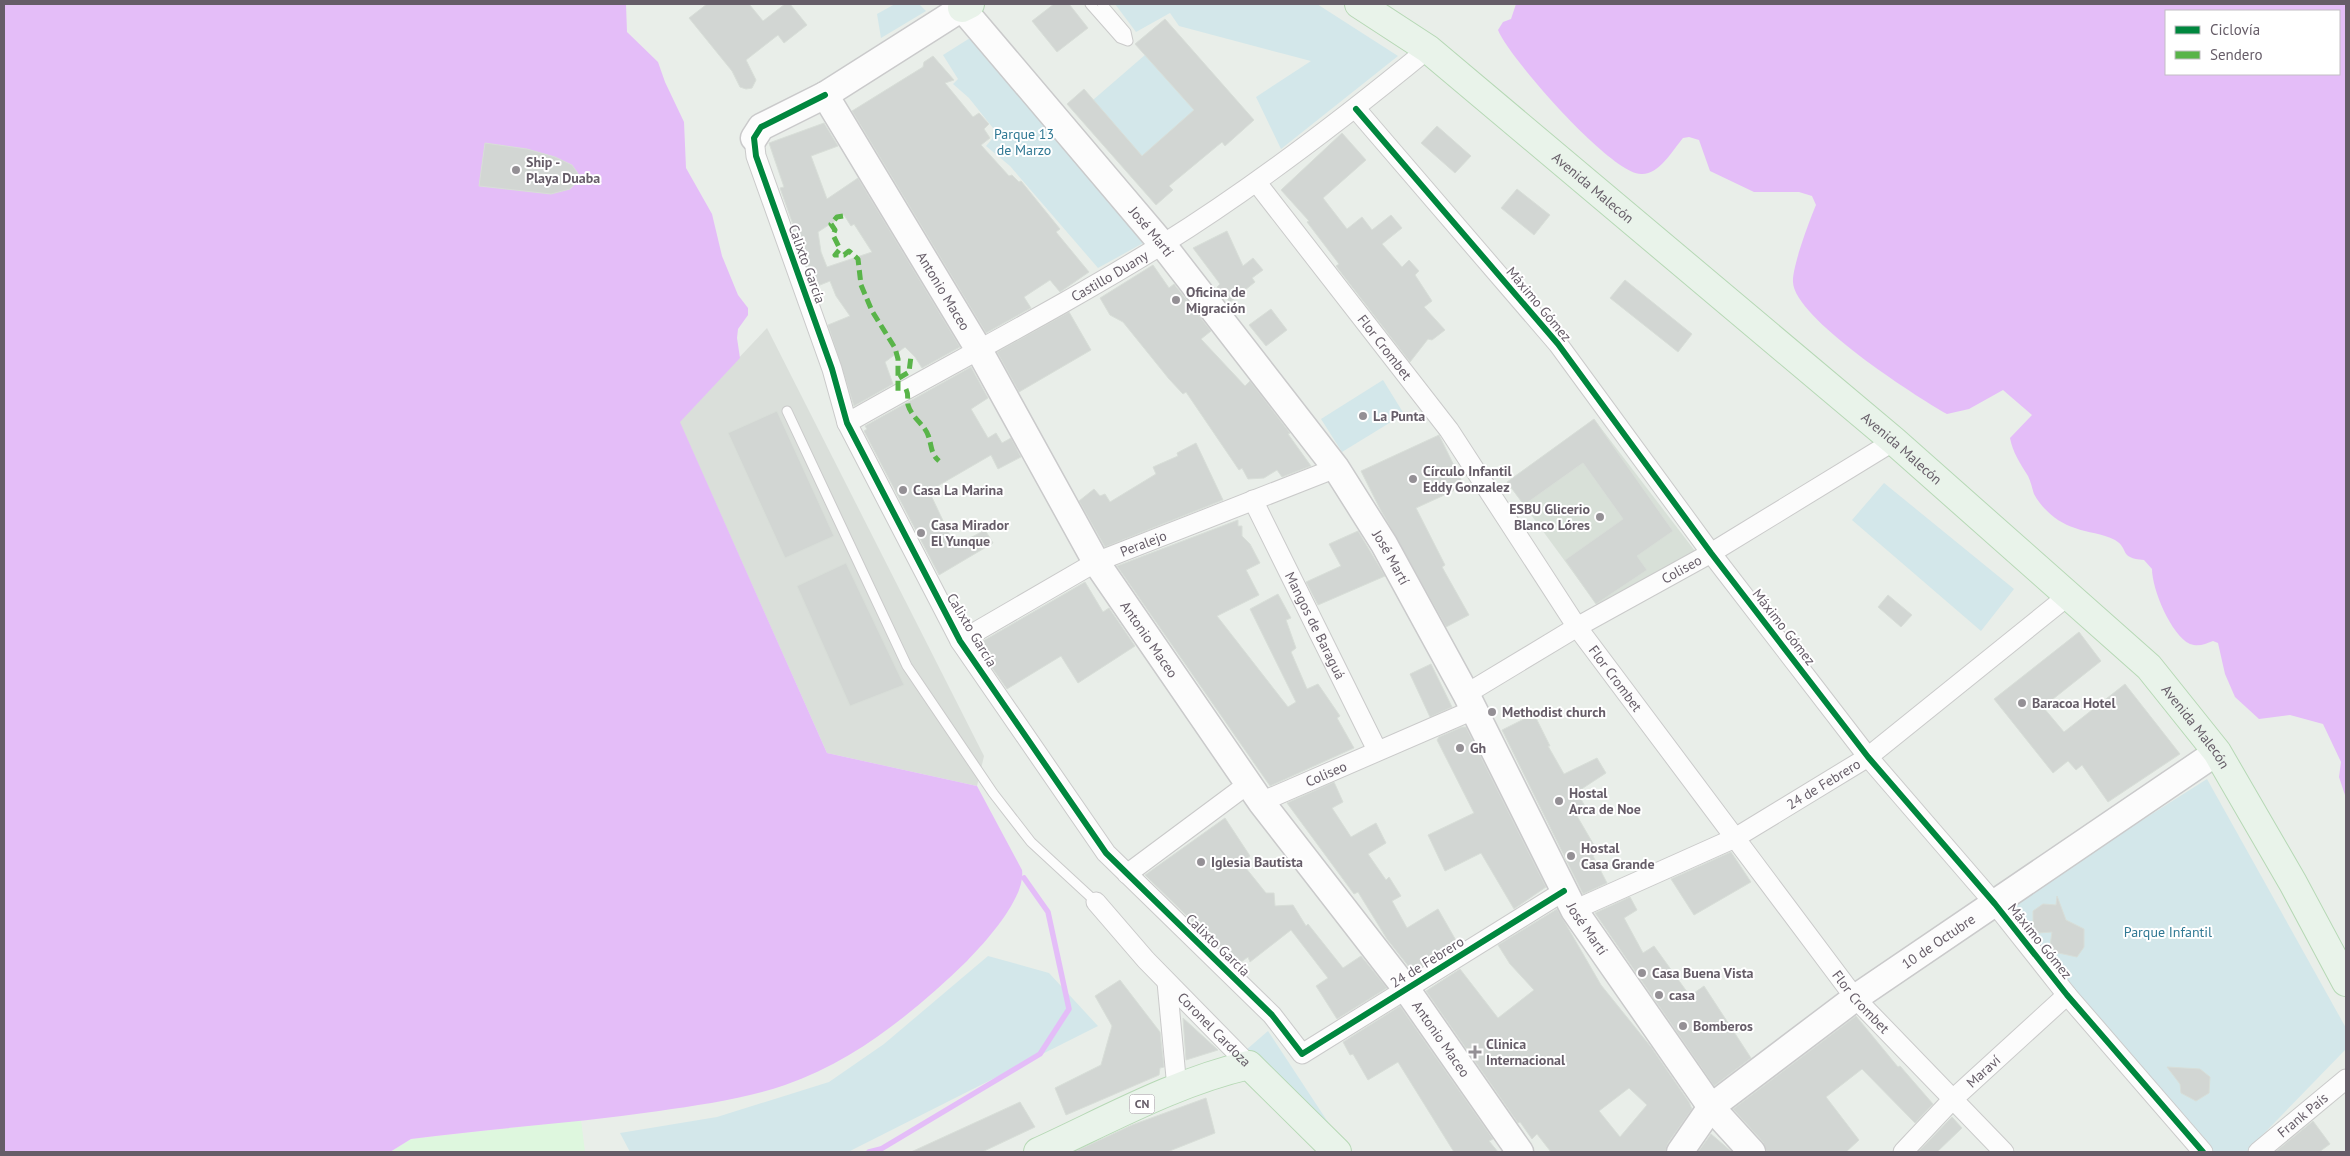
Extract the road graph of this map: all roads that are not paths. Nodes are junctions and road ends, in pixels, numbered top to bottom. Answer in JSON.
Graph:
{"nodes":[{"id":1,"x":1090,"y":4,"type":"edge"},
{"id":2,"x":1102,"y":4,"type":"edge"},
{"id":3,"x":1359,"y":4,"type":"edge"},
{"id":4,"x":966,"y":6,"type":"edge"},
{"id":5,"x":1428,"y":49,"type":"junction"},
{"id":6,"x":824,"y":95,"type":"junction"},
{"id":7,"x":1356,"y":109,"type":"junction"},
{"id":8,"x":754,"y":138,"type":"joint"},
{"id":9,"x":1257,"y":183,"type":"junction"},
{"id":10,"x":1162,"y":245,"type":"junction"},
{"id":11,"x":979,"y":350,"type":"junction"},
{"id":12,"x":787,"y":411,"type":"dead end"},
{"id":13,"x":847,"y":423,"type":"junction"},
{"id":14,"x":1894,"y":440,"type":"junction"},
{"id":15,"x":1336,"y":468,"type":"junction"},
{"id":16,"x":1253,"y":500,"type":"junction"},
{"id":17,"x":1711,"y":554,"type":"junction"},
{"id":18,"x":1096,"y":562,"type":"junction"},
{"id":19,"x":2069,"y":595,"type":"junction"},
{"id":20,"x":1577,"y":627,"type":"junction"},
{"id":21,"x":960,"y":641,"type":"junction"},
{"id":22,"x":1469,"y":702,"type":"junction"},
{"id":23,"x":1377,"y":750,"type":"junction"},
{"id":24,"x":2217,"y":752,"type":"junction"},
{"id":25,"x":1868,"y":757,"type":"junction"},
{"id":26,"x":1254,"y":793,"type":"junction"},
{"id":27,"x":1735,"y":838,"type":"junction"},
{"id":28,"x":1127,"y":874,"type":"junction"},
{"id":29,"x":1569,"y":900,"type":"junction"},
{"id":30,"x":1096,"y":902,"type":"joint"},
{"id":31,"x":1995,"y":904,"type":"junction"},
{"id":32,"x":1167,"y":982,"type":"junction"},
{"id":33,"x":2346,"y":982,"type":"edge"},
{"id":34,"x":1407,"y":990,"type":"junction"},
{"id":35,"x":2067,"y":995,"type":"junction"},
{"id":36,"x":1855,"y":998,"type":"junction"},
{"id":37,"x":1302,"y":1054,"type":"joint"},
{"id":38,"x":1249,"y":1065,"type":"junction"},
{"id":39,"x":2346,"y":1079,"type":"edge"},
{"id":40,"x":1177,"y":1088,"type":"junction"},
{"id":41,"x":1952,"y":1100,"type":"junction"},
{"id":42,"x":1711,"y":1107,"type":"junction"},
{"id":43,"x":1038,"y":1152,"type":"edge"},
{"id":44,"x":1337,"y":1152,"type":"edge"},
{"id":45,"x":1520,"y":1152,"type":"edge"},
{"id":46,"x":1680,"y":1152,"type":"edge"},
{"id":47,"x":1752,"y":1152,"type":"edge"},
{"id":48,"x":1903,"y":1152,"type":"edge"},
{"id":49,"x":2004,"y":1152,"type":"edge"},
{"id":50,"x":2203,"y":1152,"type":"edge"},
{"id":51,"x":2258,"y":1152,"type":"edge"}],
"edges":[{"from":1,"to":2,"type":"lane"},
{"from":3,"to":5,"type":"main road","name":"Avenida Malecón"},
{"from":4,"to":6,"type":"main road"},
{"from":4,"to":10,"type":"main road","name":"José Martí"},
{"from":5,"to":7,"type":"street","name":"Castillo Duany"},
{"from":5,"to":14,"type":"main road","name":"Avenida Malecón"},
{"from":6,"to":8,"type":"main road"},
{"from":6,"to":11,"type":"main road","name":"Antonio Maceo"},
{"from":7,"to":9,"type":"street","name":"Castillo Duany"},
{"from":7,"to":17,"type":"street","name":"Máximo Gómez"},
{"from":8,"to":13,"type":"street","name":"Calixto García"},
{"from":9,"to":10,"type":"street","name":"Castillo Duany"},
{"from":9,"to":20,"type":"street","name":"Flor Crombet"},
{"from":10,"to":11,"type":"street","name":"Castillo Duany"},
{"from":10,"to":15,"type":"main road","name":"José Martí"},
{"from":11,"to":13,"type":"street","name":"Castillo Duany"},
{"from":11,"to":18,"type":"main road","name":"Antonio Maceo"},
{"from":12,"to":30,"type":"lane"},
{"from":13,"to":21,"type":"street","name":"Calixto García"},
{"from":14,"to":17,"type":"street","name":"Coliseo"},
{"from":14,"to":19,"type":"main road","name":"Avenida Malecón"},
{"from":15,"to":16,"type":"street","name":"Peralejo"},
{"from":15,"to":22,"type":"main road","name":"José Martí"},
{"from":16,"to":18,"type":"street","name":"Peralejo"},
{"from":16,"to":23,"type":"street","name":"Mangos de Baraguá"},
{"from":17,"to":20,"type":"street","name":"Coliseo"},
{"from":17,"to":25,"type":"street","name":"Máximo Gómez"},
{"from":18,"to":21,"type":"street","name":"Peralejo"},
{"from":18,"to":26,"type":"main road","name":"Antonio Maceo"},
{"from":19,"to":24,"type":"main road","name":"Avenida Malecón"},
{"from":19,"to":25,"type":"street","name":"24 de Febrero"},
{"from":20,"to":22,"type":"street","name":"Coliseo"},
{"from":20,"to":27,"type":"street","name":"Flor Crombet"},
{"from":21,"to":28,"type":"street","name":"Calixto García"},
{"from":22,"to":23,"type":"street","name":"Coliseo"},
{"from":22,"to":29,"type":"main road","name":"José Martí"},
{"from":23,"to":26,"type":"street","name":"Coliseo"},
{"from":24,"to":31,"type":"main road","name":"10 de Octubre"},
{"from":24,"to":33,"type":"main road","name":"Avenida Malecón"},
{"from":25,"to":27,"type":"street","name":"24 de Febrero"},
{"from":25,"to":31,"type":"street","name":"Máximo Gómez"},
{"from":26,"to":28,"type":"street","name":"Coliseo"},
{"from":26,"to":34,"type":"main road","name":"Antonio Maceo"},
{"from":27,"to":29,"type":"street","name":"24 de Febrero"},
{"from":27,"to":36,"type":"street","name":"Flor Crombet"},
{"from":28,"to":37,"type":"street","name":"Calixto García"},
{"from":29,"to":34,"type":"street","name":"24 de Febrero"},
{"from":29,"to":42,"type":"main road","name":"José Martí"},
{"from":30,"to":32,"type":"street","name":"Coronel Cardoza"},
{"from":31,"to":35,"type":"street","name":"Máximo Gómez"},
{"from":31,"to":36,"type":"main road","name":"10 de Octubre"},
{"from":32,"to":38,"type":"street","name":"Coronel Cardoza"},
{"from":32,"to":40,"type":"street"},
{"from":34,"to":37,"type":"street","name":"24 de Febrero"},
{"from":34,"to":45,"type":"main road","name":"Antonio Maceo"},
{"from":35,"to":41,"type":"street","name":"Maraví"},
{"from":35,"to":50,"type":"street","name":"Máximo Gómez"},
{"from":36,"to":41,"type":"street","name":"Flor Crombet"},
{"from":36,"to":42,"type":"main road","name":"10 de Octubre"},
{"from":38,"to":40,"type":"main road","number":"CN"},
{"from":38,"to":44,"type":"main road","name":"Coronel Cardoza"},
{"from":39,"to":51,"type":"street","name":"Frank País"},
{"from":40,"to":43,"type":"main road","number":"CN"},
{"from":41,"to":48,"type":"street","name":"Maraví"},
{"from":41,"to":49,"type":"street","name":"Flor Crombet"},
{"from":42,"to":46,"type":"main road","name":"10 de Octubre"},
{"from":42,"to":47,"type":"main road","name":"José Martí"}]}
